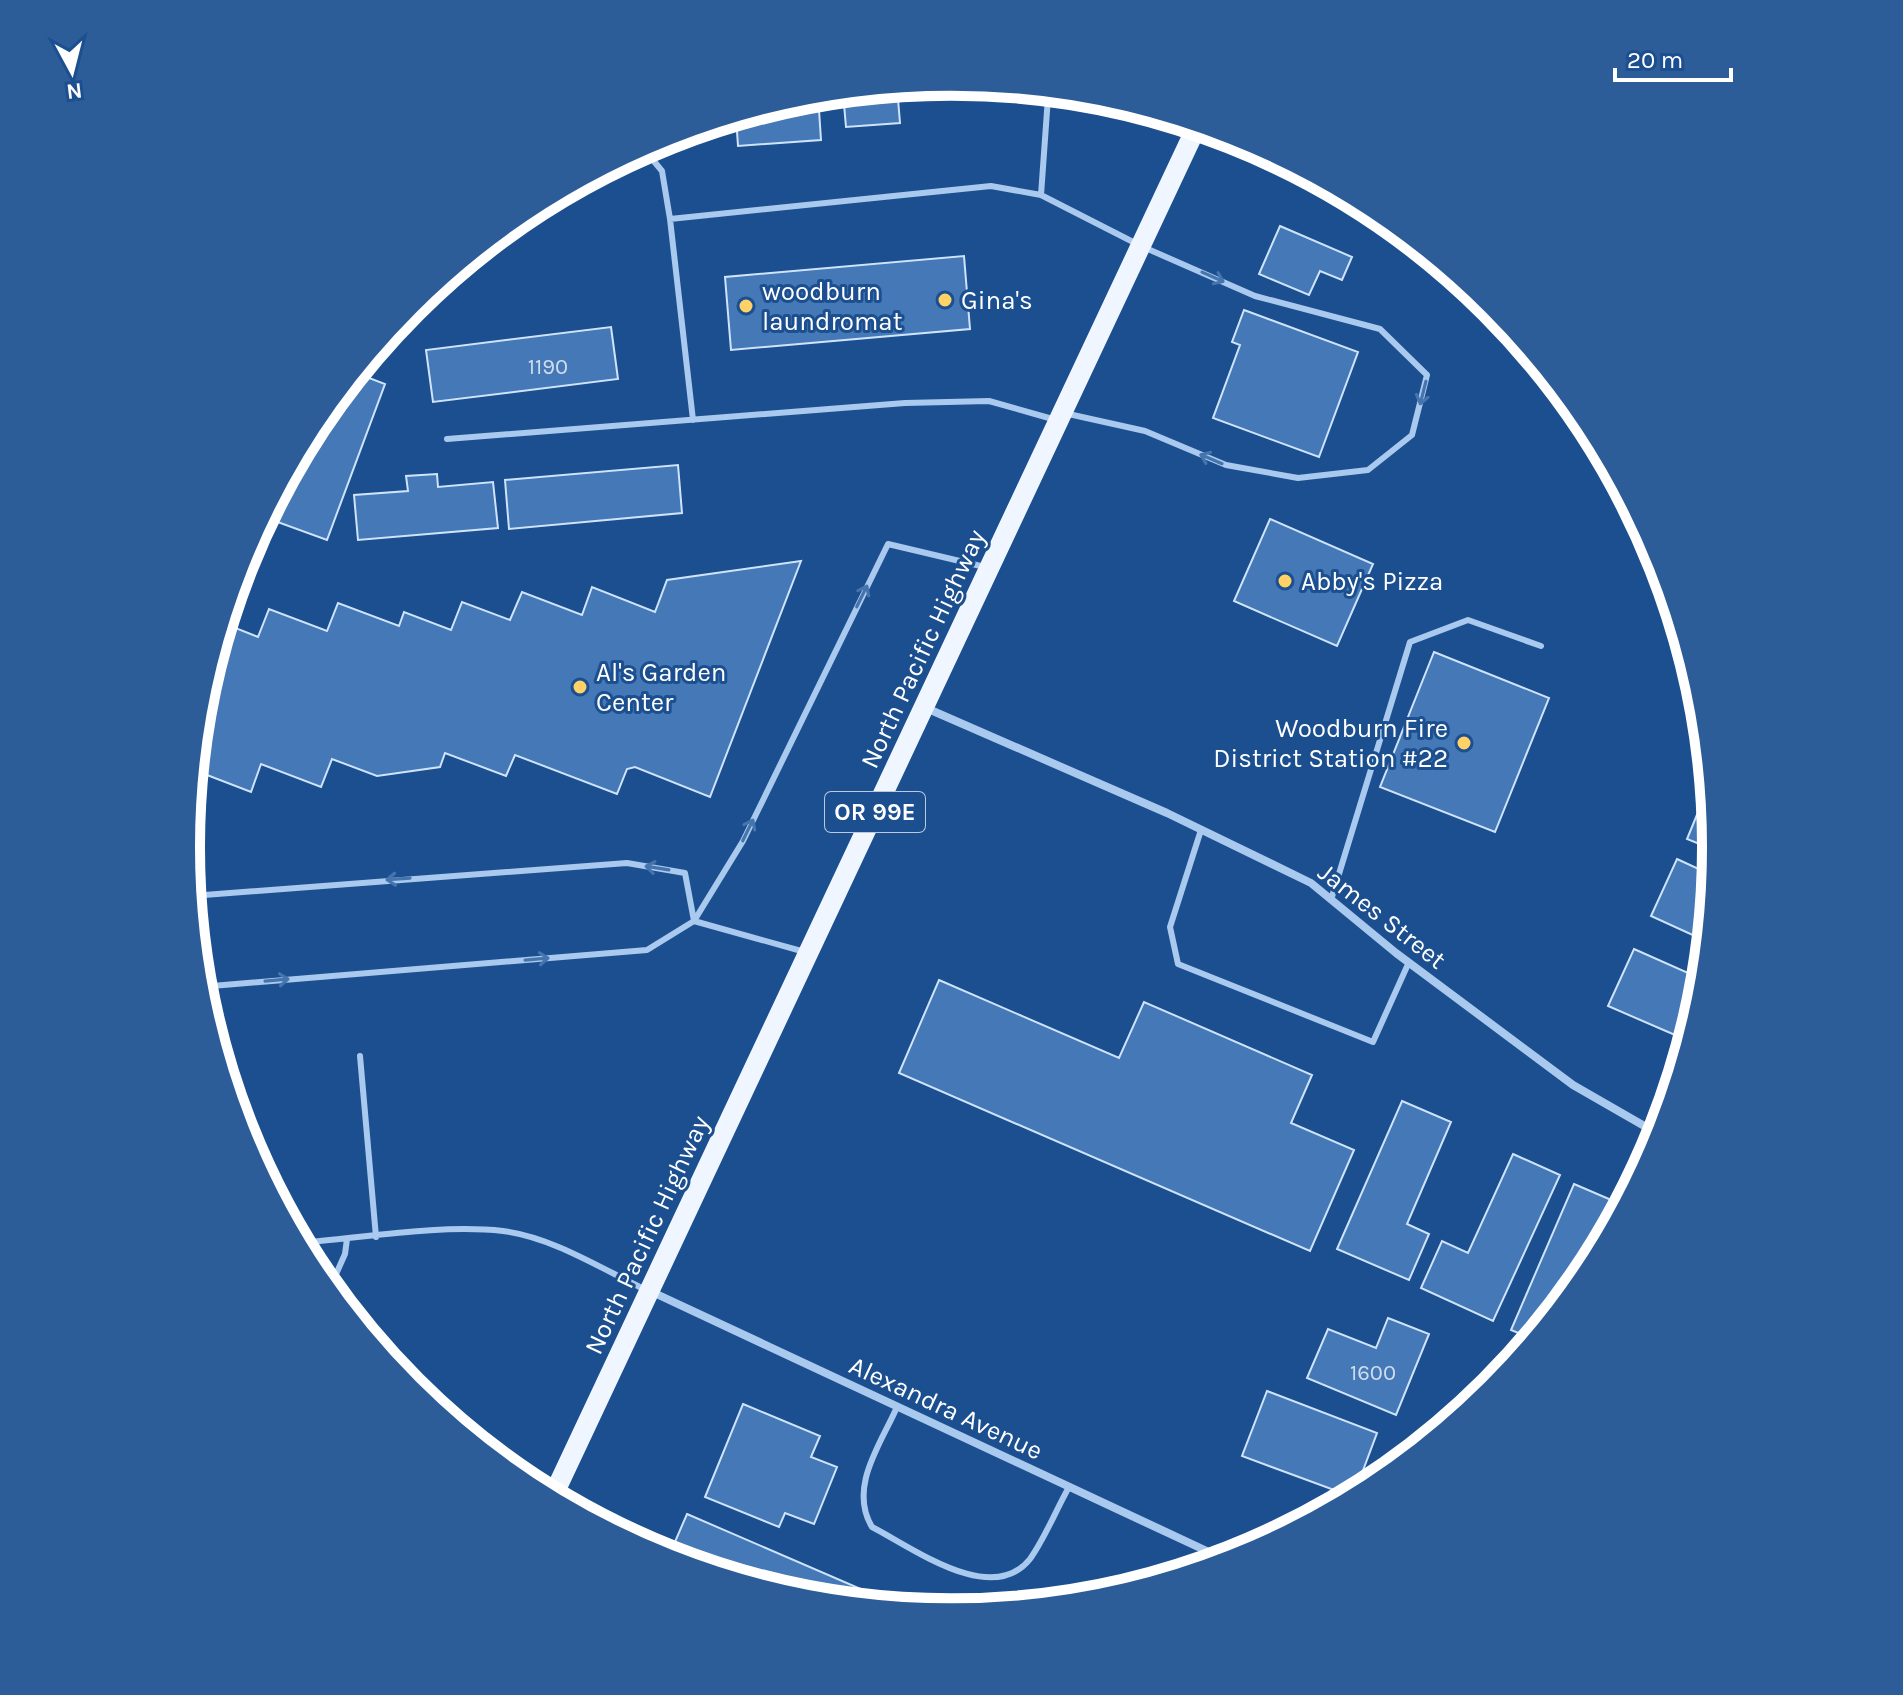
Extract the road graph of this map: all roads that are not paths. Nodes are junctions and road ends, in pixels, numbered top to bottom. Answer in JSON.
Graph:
{"nodes":[{"id":1,"x":1048,"y":102,"type":"edge"},
{"id":2,"x":1192,"y":136,"type":"edge"},
{"id":3,"x":652,"y":159,"type":"edge"},
{"id":4,"x":1041,"y":195,"type":"junction"},
{"id":5,"x":670,"y":219,"type":"junction"},
{"id":6,"x":1141,"y":246,"type":"junction"},
{"id":7,"x":1061,"y":417,"type":"junction"},
{"id":8,"x":693,"y":420,"type":"junction"},
{"id":9,"x":447,"y":439,"type":"dead end"},
{"id":10,"x":990,"y":568,"type":"junction"},
{"id":11,"x":1541,"y":646,"type":"dead end"},
{"id":12,"x":925,"y":708,"type":"junction"},
{"id":13,"x":1201,"y":830,"type":"junction"},
{"id":14,"x":202,"y":895,"type":"edge"},
{"id":15,"x":1331,"y":900,"type":"junction"},
{"id":16,"x":694,"y":921,"type":"junction"},
{"id":17,"x":809,"y":953,"type":"junction"},
{"id":18,"x":1409,"y":962,"type":"junction"},
{"id":19,"x":213,"y":986,"type":"edge"},
{"id":20,"x":360,"y":1056,"type":"dead end"},
{"id":21,"x":1648,"y":1128,"type":"edge"},
{"id":22,"x":376,"y":1237,"type":"junction"},
{"id":23,"x":347,"y":1239,"type":"junction"},
{"id":24,"x":313,"y":1242,"type":"edge"},
{"id":25,"x":335,"y":1276,"type":"edge"},
{"id":26,"x":649,"y":1291,"type":"junction"},
{"id":27,"x":897,"y":1407,"type":"junction"},
{"id":28,"x":557,"y":1486,"type":"edge"},
{"id":29,"x":1069,"y":1487,"type":"junction"},
{"id":30,"x":1210,"y":1553,"type":"edge"}],
"edges":[{"from":1,"to":4,"type":"lane"},
{"from":2,"to":6,"type":"main road","name":"North Pacific Highway","number":"OR 99E"},
{"from":3,"to":5,"type":"lane"},
{"from":4,"to":5,"type":"lane"},
{"from":4,"to":6,"type":"lane"},
{"from":5,"to":8,"type":"lane"},
{"from":6,"to":7,"type":"main road","name":"North Pacific Highway","number":"OR 99E"},
{"from":6,"to":7,"type":"lane","one_way":true},
{"from":7,"to":8,"type":"lane"},
{"from":7,"to":10,"type":"main road","name":"North Pacific Highway","number":"OR 99E"},
{"from":8,"to":9,"type":"lane"},
{"from":10,"to":12,"type":"main road","name":"North Pacific Highway","number":"OR 99E"},
{"from":16,"to":10,"type":"lane","one_way":true},
{"from":11,"to":15,"type":"lane"},
{"from":12,"to":13,"type":"street","name":"James Street"},
{"from":12,"to":17,"type":"main road","name":"North Pacific Highway","number":"OR 99E"},
{"from":13,"to":15,"type":"street","name":"James Street"},
{"from":13,"to":18,"type":"lane"},
{"from":16,"to":14,"type":"lane","one_way":true},
{"from":15,"to":18,"type":"street","name":"James Street"},
{"from":16,"to":17,"type":"lane"},
{"from":19,"to":16,"type":"lane","one_way":true},
{"from":17,"to":26,"type":"main road","name":"North Pacific Highway","number":"OR 99E"},
{"from":18,"to":21,"type":"street","name":"James Street"},
{"from":20,"to":22,"type":"lane"},
{"from":22,"to":23,"type":"lane"},
{"from":22,"to":26,"type":"lane"},
{"from":23,"to":24,"type":"lane"},
{"from":23,"to":25,"type":"lane"},
{"from":26,"to":27,"type":"street","name":"Alexandra Avenue"},
{"from":26,"to":28,"type":"main road","name":"North Pacific Highway","number":"OR 99E"},
{"from":27,"to":29,"type":"street","name":"Alexandra Avenue"},
{"from":27,"to":29,"type":"lane"},
{"from":29,"to":30,"type":"street","name":"Alexandra Avenue"}]}
